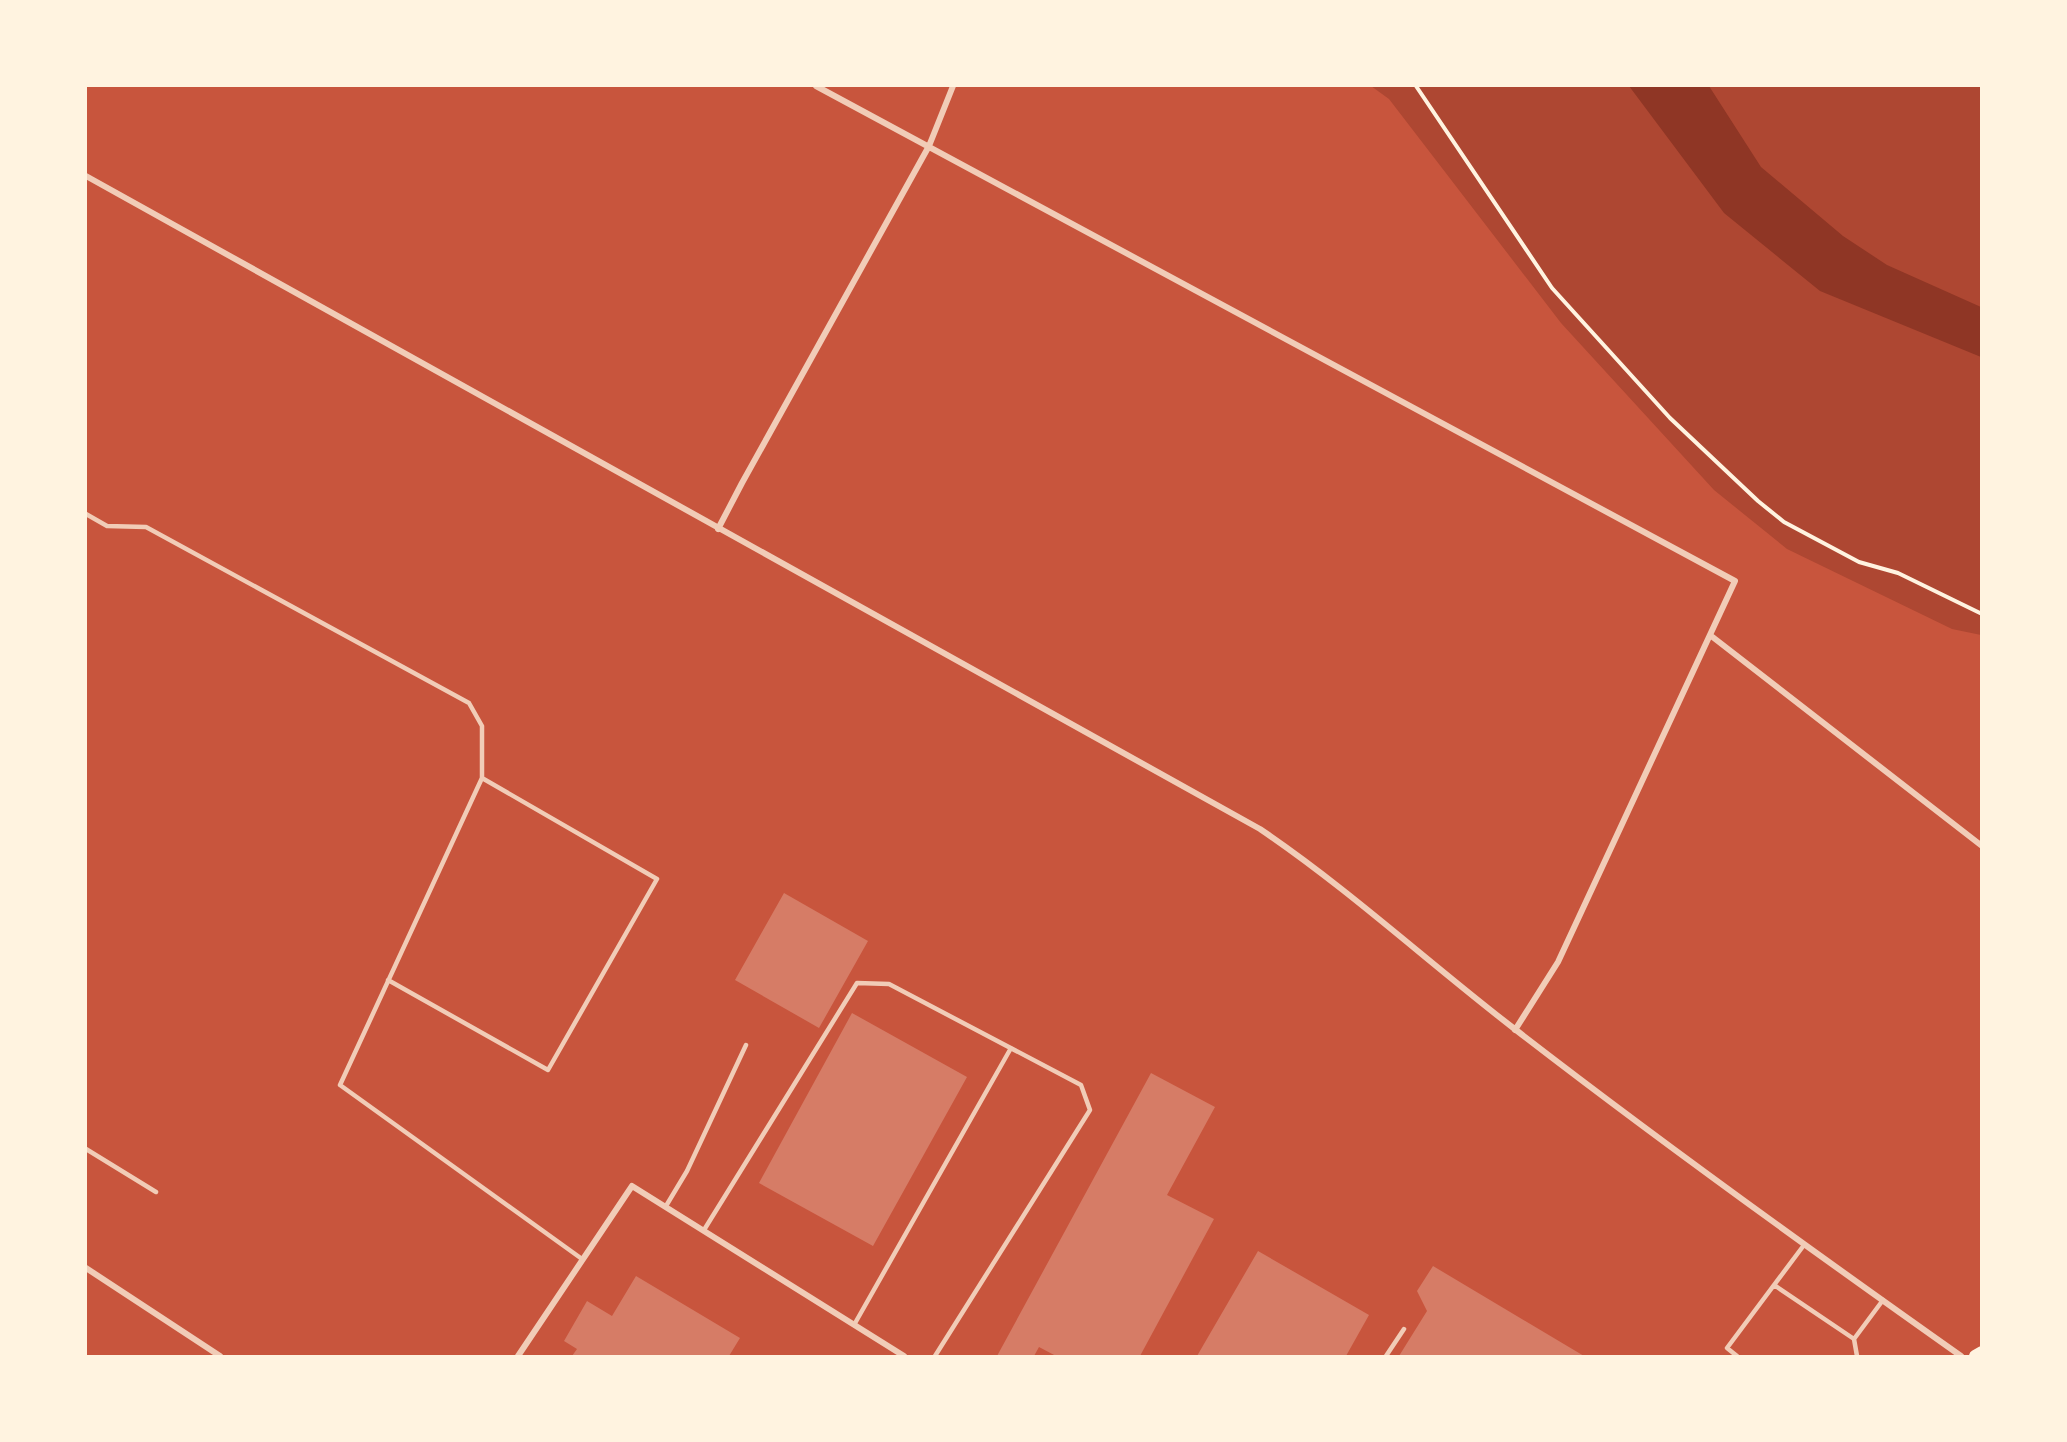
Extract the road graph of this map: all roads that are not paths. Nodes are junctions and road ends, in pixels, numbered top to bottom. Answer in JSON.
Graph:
{"nodes":[{"id":1,"x":816,"y":86,"type":"edge"},
{"id":2,"x":953,"y":86,"type":"edge"},
{"id":3,"x":929,"y":146,"type":"junction"},
{"id":4,"x":86,"y":176,"type":"edge"},
{"id":5,"x":86,"y":514,"type":"edge"},
{"id":6,"x":718,"y":529,"type":"junction"},
{"id":7,"x":1710,"y":634,"type":"junction"},
{"id":8,"x":482,"y":778,"type":"junction"},
{"id":9,"x":1982,"y":846,"type":"edge"},
{"id":10,"x":388,"y":980,"type":"junction"},
{"id":11,"x":1515,"y":1029,"type":"junction"},
{"id":12,"x":746,"y":1045,"type":"dead end"},
{"id":13,"x":1011,"y":1048,"type":"junction"},
{"id":14,"x":86,"y":1149,"type":"edge"},
{"id":15,"x":156,"y":1192,"type":"dead end"},
{"id":16,"x":666,"y":1206,"type":"junction"},
{"id":17,"x":704,"y":1230,"type":"junction"},
{"id":18,"x":1804,"y":1245,"type":"junction"},
{"id":19,"x":582,"y":1259,"type":"junction"},
{"id":20,"x":86,"y":1268,"type":"edge"},
{"id":21,"x":1774,"y":1285,"type":"junction"},
{"id":22,"x":1883,"y":1300,"type":"junction"},
{"id":23,"x":854,"y":1325,"type":"junction"},
{"id":24,"x":1404,"y":1329,"type":"dead end"},
{"id":25,"x":1854,"y":1339,"type":"junction"},
{"id":26,"x":1982,"y":1352,"type":"edge"},
{"id":27,"x":220,"y":1356,"type":"edge"},
{"id":28,"x":518,"y":1356,"type":"edge"},
{"id":29,"x":904,"y":1356,"type":"edge"},
{"id":30,"x":935,"y":1356,"type":"edge"},
{"id":31,"x":1386,"y":1356,"type":"edge"},
{"id":32,"x":1737,"y":1356,"type":"edge"},
{"id":33,"x":1857,"y":1356,"type":"edge"},
{"id":34,"x":1961,"y":1356,"type":"edge"},
{"id":35,"x":1975,"y":1356,"type":"edge"}],
"edges":[{"from":1,"to":3,"type":"street"},
{"from":2,"to":3,"type":"street"},
{"from":3,"to":6,"type":"street"},
{"from":3,"to":7,"type":"street"},
{"from":4,"to":6,"type":"street"},
{"from":5,"to":8,"type":"lane"},
{"from":6,"to":11,"type":"street"},
{"from":7,"to":9,"type":"street"},
{"from":7,"to":11,"type":"street"},
{"from":8,"to":10,"type":"lane"},
{"from":8,"to":10,"type":"lane"},
{"from":10,"to":19,"type":"lane"},
{"from":11,"to":18,"type":"street"},
{"from":12,"to":16,"type":"lane"},
{"from":13,"to":17,"type":"lane"},
{"from":13,"to":23,"type":"lane"},
{"from":13,"to":30,"type":"lane"},
{"from":14,"to":15,"type":"lane"},
{"from":16,"to":17,"type":"street"},
{"from":16,"to":19,"type":"street"},
{"from":17,"to":23,"type":"street"},
{"from":18,"to":21,"type":"lane"},
{"from":18,"to":22,"type":"street"},
{"from":19,"to":28,"type":"street"},
{"from":20,"to":27,"type":"street"},
{"from":21,"to":25,"type":"lane"},
{"from":21,"to":32,"type":"lane"},
{"from":22,"to":25,"type":"lane"},
{"from":22,"to":34,"type":"street"},
{"from":23,"to":29,"type":"street"},
{"from":24,"to":31,"type":"lane"},
{"from":25,"to":33,"type":"lane"},
{"from":26,"to":35,"type":"main road"}]}
